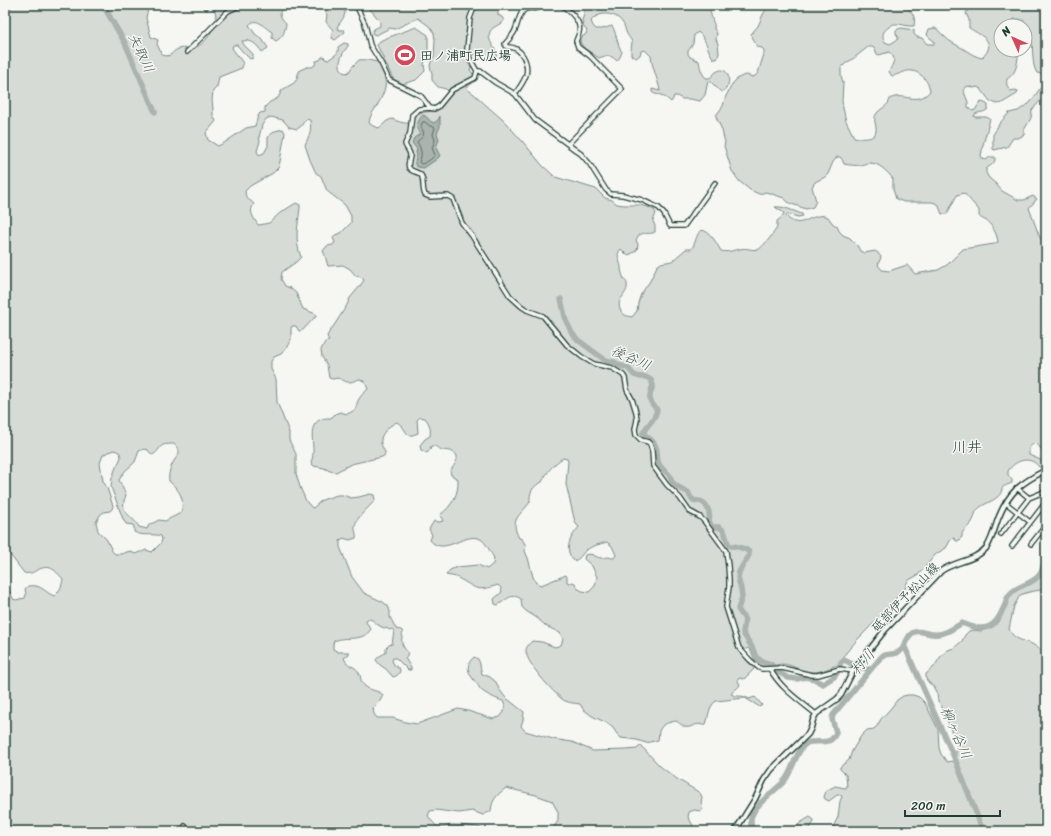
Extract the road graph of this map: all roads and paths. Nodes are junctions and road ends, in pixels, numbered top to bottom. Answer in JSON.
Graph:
{"nodes":[{"id":1,"x":241,"y":5,"type":"edge"},
{"id":2,"x":356,"y":5,"type":"edge"},
{"id":3,"x":475,"y":5,"type":"edge"},
{"id":4,"x":544,"y":5,"type":"edge"},
{"id":5,"x":562,"y":5,"type":"edge"},
{"id":6,"x":187,"y":52,"type":"dead end"},
{"id":7,"x":477,"y":71,"type":"junction"},
{"id":8,"x":515,"y":94,"type":"junction"},
{"id":9,"x":430,"y":108,"type":"junction"},
{"id":10,"x":568,"y":144,"type":"junction"},
{"id":11,"x":715,"y":183,"type":"dead end"},
{"id":12,"x":1046,"y":470,"type":"edge"},
{"id":13,"x":1017,"y":488,"type":"junction"},
{"id":14,"x":1046,"y":491,"type":"edge"},
{"id":15,"x":1029,"y":498,"type":"junction"},
{"id":16,"x":1046,"y":502,"type":"edge"},
{"id":17,"x":1006,"y":503,"type":"junction"},
{"id":18,"x":1040,"y":509,"type":"junction"},
{"id":19,"x":1018,"y":513,"type":"junction"},
{"id":20,"x":1046,"y":514,"type":"edge"},
{"id":21,"x":1030,"y":522,"type":"junction"},
{"id":22,"x":1046,"y":525,"type":"edge"},
{"id":23,"x":1001,"y":534,"type":"dead end"},
{"id":24,"x":1032,"y":544,"type":"dead end"},
{"id":25,"x":1012,"y":546,"type":"dead end"},
{"id":26,"x":770,"y":669,"type":"junction"},
{"id":27,"x":853,"y":671,"type":"junction"},
{"id":28,"x":816,"y":714,"type":"junction"},
{"id":29,"x":185,"y":826,"type":"dead end"},
{"id":30,"x":182,"y":831,"type":"edge"},
{"id":31,"x":735,"y":831,"type":"edge"}],
"edges":[{"from":1,"to":6,"type":"street"},
{"from":2,"to":9,"type":"street"},
{"from":3,"to":7,"type":"street"},
{"from":4,"to":8,"type":"street"},
{"from":5,"to":10,"type":"street"},
{"from":7,"to":8,"type":"street"},
{"from":7,"to":9,"type":"street"},
{"from":8,"to":10,"type":"street"},
{"from":9,"to":26,"type":"street"},
{"from":10,"to":11,"type":"street"},
{"from":12,"to":13,"type":"main road","name":"砥部伊予松山線"},
{"from":13,"to":15,"type":"street"},
{"from":13,"to":17,"type":"main road","name":"砥部伊予松山線"},
{"from":14,"to":15,"type":"street"},
{"from":15,"to":19,"type":"street"},
{"from":16,"to":18,"type":"street"},
{"from":17,"to":19,"type":"street"},
{"from":17,"to":27,"type":"main road","name":"砥部伊予松山線"},
{"from":18,"to":20,"type":"street"},
{"from":18,"to":21,"type":"street"},
{"from":19,"to":21,"type":"street"},
{"from":19,"to":23,"type":"street"},
{"from":21,"to":25,"type":"street"},
{"from":22,"to":24,"type":"street"},
{"from":26,"to":27,"type":"street"},
{"from":26,"to":28,"type":"street"},
{"from":27,"to":28,"type":"main road","name":"砥部伊予松山線"},
{"from":28,"to":31,"type":"main road"},
{"from":29,"to":30,"type":"street"}]}
